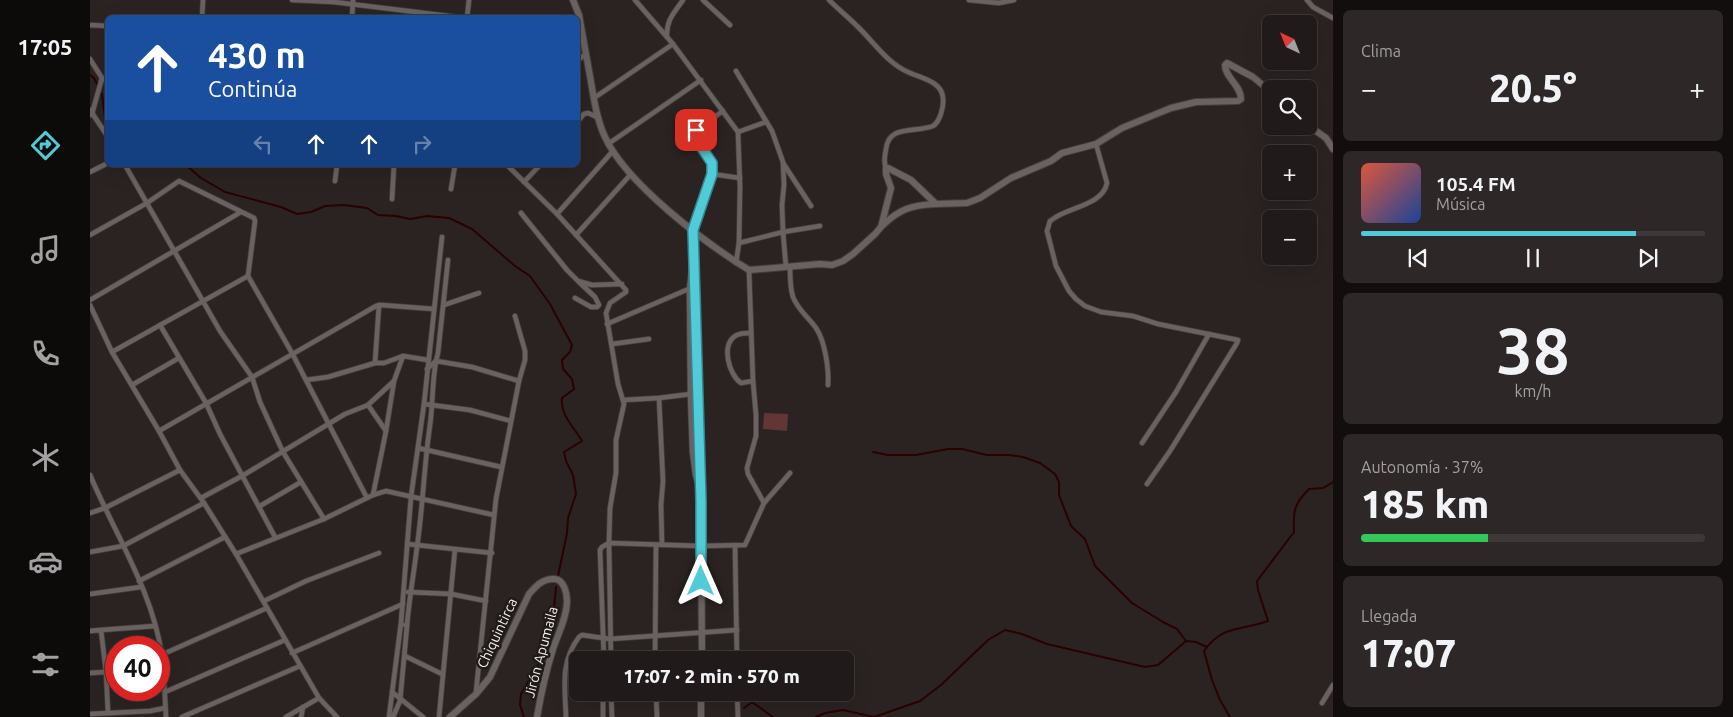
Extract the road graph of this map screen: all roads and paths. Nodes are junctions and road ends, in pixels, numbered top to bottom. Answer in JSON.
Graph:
{"nodes":[{"id":1,"x":203,"y":0,"type":"edge"},
{"id":2,"x":292,"y":0,"type":"edge"},
{"id":3,"x":313,"y":0,"type":"edge"},
{"id":4,"x":469,"y":0,"type":"edge"},
{"id":5,"x":573,"y":0,"type":"edge"},
{"id":6,"x":635,"y":0,"type":"edge"},
{"id":7,"x":683,"y":0,"type":"edge"},
{"id":8,"x":703,"y":0,"type":"edge"},
{"id":9,"x":829,"y":0,"type":"edge"},
{"id":10,"x":969,"y":0,"type":"edge"},
{"id":11,"x":1014,"y":0,"type":"edge"},
{"id":12,"x":1307,"y":0,"type":"edge"},
{"id":13,"x":353,"y":3,"type":"edge"},
{"id":14,"x":410,"y":12,"type":"junction"},
{"id":15,"x":202,"y":15,"type":"edge"},
{"id":16,"x":410,"y":15,"type":"edge"},
{"id":17,"x":438,"y":15,"type":"edge"},
{"id":18,"x":466,"y":15,"type":"edge"},
{"id":19,"x":576,"y":15,"type":"edge"},
{"id":20,"x":1333,"y":18,"type":"edge"},
{"id":21,"x":90,"y":24,"type":"edge"},
{"id":22,"x":730,"y":25,"type":"dead end"},
{"id":23,"x":105,"y":26,"type":"edge"},
{"id":24,"x":580,"y":31,"type":"edge"},
{"id":25,"x":667,"y":37,"type":"junction"},
{"id":26,"x":673,"y":44,"type":"junction"},
{"id":27,"x":586,"y":54,"type":"junction"},
{"id":28,"x":580,"y":58,"type":"edge"},
{"id":29,"x":90,"y":59,"type":"edge"},
{"id":30,"x":736,"y":70,"type":"dead end"},
{"id":31,"x":102,"y":78,"type":"junction"},
{"id":32,"x":105,"y":80,"type":"edge"},
{"id":33,"x":701,"y":80,"type":"junction"},
{"id":34,"x":1262,"y":84,"type":"edge"},
{"id":35,"x":594,"y":98,"type":"junction"},
{"id":36,"x":723,"y":111,"type":"junction"},
{"id":37,"x":91,"y":113,"type":"edge"},
{"id":38,"x":599,"y":118,"type":"junction"},
{"id":39,"x":580,"y":119,"type":"edge"},
{"id":40,"x":766,"y":122,"type":"junction"},
{"id":41,"x":738,"y":132,"type":"junction"},
{"id":42,"x":1317,"y":132,"type":"edge"},
{"id":43,"x":105,"y":134,"type":"edge"},
{"id":44,"x":608,"y":144,"type":"junction"},
{"id":45,"x":1096,"y":144,"type":"junction"},
{"id":46,"x":1333,"y":148,"type":"edge"},
{"id":47,"x":612,"y":152,"type":"junction"},
{"id":48,"x":783,"y":162,"type":"junction"},
{"id":49,"x":105,"y":164,"type":"edge"},
{"id":50,"x":126,"y":167,"type":"edge"},
{"id":51,"x":337,"y":167,"type":"edge"},
{"id":52,"x":394,"y":167,"type":"edge"},
{"id":53,"x":455,"y":167,"type":"edge"},
{"id":54,"x":509,"y":167,"type":"edge"},
{"id":55,"x":538,"y":167,"type":"edge"},
{"id":56,"x":886,"y":168,"type":"junction"},
{"id":57,"x":90,"y":172,"type":"edge"},
{"id":58,"x":631,"y":174,"type":"junction"},
{"id":59,"x":712,"y":174,"type":"junction"},
{"id":60,"x":740,"y":178,"type":"junction"},
{"id":61,"x":335,"y":181,"type":"dead end"},
{"id":62,"x":524,"y":182,"type":"junction"},
{"id":63,"x":452,"y":189,"type":"dead end"},
{"id":64,"x":392,"y":199,"type":"dead end"},
{"id":65,"x":147,"y":203,"type":"junction"},
{"id":66,"x":936,"y":204,"type":"junction"},
{"id":67,"x":811,"y":206,"type":"dead end"},
{"id":68,"x":241,"y":212,"type":"junction"},
{"id":69,"x":521,"y":213,"type":"dead end"},
{"id":70,"x":557,"y":214,"type":"junction"},
{"id":71,"x":820,"y":226,"type":"dead end"},
{"id":72,"x":881,"y":227,"type":"junction"},
{"id":73,"x":693,"y":230,"type":"junction"},
{"id":74,"x":783,"y":232,"type":"junction"},
{"id":75,"x":90,"y":235,"type":"edge"},
{"id":76,"x":576,"y":235,"type":"junction"},
{"id":77,"x":442,"y":236,"type":"dead end"},
{"id":78,"x":739,"y":243,"type":"junction"},
{"id":79,"x":175,"y":250,"type":"junction"},
{"id":80,"x":448,"y":260,"type":"dead end"},
{"id":81,"x":736,"y":263,"type":"junction"},
{"id":82,"x":788,"y":267,"type":"junction"},
{"id":83,"x":748,"y":270,"type":"junction"},
{"id":84,"x":248,"y":276,"type":"junction"},
{"id":85,"x":578,"y":281,"type":"junction"},
{"id":86,"x":622,"y":284,"type":"junction"},
{"id":87,"x":692,"y":288,"type":"junction"},
{"id":88,"x":479,"y":293,"type":"dead end"},
{"id":89,"x":575,"y":298,"type":"dead end"},
{"id":90,"x":90,"y":300,"type":"edge"},
{"id":91,"x":202,"y":301,"type":"junction"},
{"id":92,"x":90,"y":305,"type":"edge"},
{"id":93,"x":378,"y":305,"type":"junction"},
{"id":94,"x":444,"y":305,"type":"junction"},
{"id":95,"x":434,"y":309,"type":"junction"},
{"id":96,"x":515,"y":316,"type":"dead end"},
{"id":97,"x":607,"y":324,"type":"junction"},
{"id":98,"x":160,"y":325,"type":"junction"},
{"id":99,"x":751,"y":333,"type":"junction"},
{"id":100,"x":1209,"y":334,"type":"junction"},
{"id":101,"x":649,"y":339,"type":"dead end"},
{"id":102,"x":612,"y":344,"type":"junction"},
{"id":103,"x":112,"y":352,"type":"junction"},
{"id":104,"x":292,"y":353,"type":"junction"},
{"id":105,"x":403,"y":356,"type":"junction"},
{"id":106,"x":179,"y":358,"type":"junction"},
{"id":107,"x":428,"y":360,"type":"junction"},
{"id":108,"x":436,"y":361,"type":"junction"},
{"id":109,"x":375,"y":363,"type":"junction"},
{"id":110,"x":427,"y":370,"type":"junction"},
{"id":111,"x":252,"y":377,"type":"junction"},
{"id":112,"x":306,"y":380,"type":"junction"},
{"id":113,"x":519,"y":380,"type":"junction"},
{"id":114,"x":394,"y":381,"type":"junction"},
{"id":115,"x":753,"y":382,"type":"junction"},
{"id":116,"x":132,"y":385,"type":"junction"},
{"id":117,"x":828,"y":385,"type":"dead end"},
{"id":118,"x":694,"y":394,"type":"junction"},
{"id":119,"x":659,"y":398,"type":"junction"},
{"id":120,"x":623,"y":400,"type":"junction"},
{"id":121,"x":206,"y":403,"type":"junction"},
{"id":122,"x":424,"y":404,"type":"junction"},
{"id":123,"x":368,"y":405,"type":"junction"},
{"id":124,"x":432,"y":405,"type":"junction"},
{"id":125,"x":511,"y":421,"type":"junction"},
{"id":126,"x":328,"y":424,"type":"junction"},
{"id":127,"x":159,"y":431,"type":"junction"},
{"id":128,"x":386,"y":431,"type":"junction"},
{"id":129,"x":1142,"y":443,"type":"dead end"},
{"id":130,"x":418,"y":448,"type":"junction"},
{"id":131,"x":426,"y":450,"type":"junction"},
{"id":132,"x":283,"y":452,"type":"junction"},
{"id":133,"x":501,"y":467,"type":"junction"},
{"id":134,"x":180,"y":470,"type":"junction"},
{"id":135,"x":790,"y":473,"type":"dead end"},
{"id":136,"x":90,"y":476,"type":"edge"},
{"id":137,"x":242,"y":476,"type":"junction"},
{"id":138,"x":301,"y":482,"type":"junction"},
{"id":139,"x":1147,"y":484,"type":"dead end"},
{"id":140,"x":372,"y":495,"type":"junction"},
{"id":141,"x":412,"y":497,"type":"junction"},
{"id":142,"x":367,"y":498,"type":"junction"},
{"id":143,"x":421,"y":498,"type":"junction"},
{"id":144,"x":202,"y":501,"type":"junction"},
{"id":145,"x":764,"y":503,"type":"junction"},
{"id":146,"x":260,"y":506,"type":"junction"},
{"id":147,"x":105,"y":508,"type":"junction"},
{"id":148,"x":90,"y":513,"type":"edge"},
{"id":149,"x":494,"y":515,"type":"junction"},
{"id":150,"x":324,"y":519,"type":"junction"},
{"id":151,"x":225,"y":537,"type":"junction"},
{"id":152,"x":275,"y":537,"type":"junction"},
{"id":153,"x":609,"y":543,"type":"junction"},
{"id":154,"x":408,"y":544,"type":"junction"},
{"id":155,"x":659,"y":545,"type":"junction"},
{"id":156,"x":734,"y":545,"type":"junction"},
{"id":157,"x":123,"y":546,"type":"junction"},
{"id":158,"x":417,"y":546,"type":"junction"},
{"id":159,"x":701,"y":546,"type":"junction"},
{"id":160,"x":455,"y":550,"type":"junction"},
{"id":161,"x":90,"y":552,"type":"edge"},
{"id":162,"x":379,"y":553,"type":"dead end"},
{"id":163,"x":492,"y":553,"type":"junction"},
{"id":164,"x":236,"y":554,"type":"junction"},
{"id":165,"x":545,"y":580,"type":"joint"},
{"id":166,"x":138,"y":581,"type":"junction"},
{"id":167,"x":141,"y":587,"type":"junction"},
{"id":168,"x":404,"y":592,"type":"junction"},
{"id":169,"x":410,"y":592,"type":"junction"},
{"id":170,"x":90,"y":594,"type":"edge"},
{"id":171,"x":451,"y":594,"type":"junction"},
{"id":172,"x":486,"y":600,"type":"junction"},
{"id":173,"x":264,"y":601,"type":"junction"},
{"id":174,"x":403,"y":604,"type":"junction"},
{"id":175,"x":267,"y":608,"type":"junction"},
{"id":176,"x":401,"y":623,"type":"junction"},
{"id":177,"x":155,"y":626,"type":"junction"},
{"id":178,"x":407,"y":626,"type":"junction"},
{"id":179,"x":101,"y":630,"type":"junction"},
{"id":180,"x":737,"y":630,"type":"junction"},
{"id":181,"x":90,"y":631,"type":"edge"},
{"id":182,"x":702,"y":633,"type":"junction"},
{"id":183,"x":157,"y":636,"type":"edge"},
{"id":184,"x":654,"y":636,"type":"junction"},
{"id":185,"x":603,"y":638,"type":"junction"},
{"id":186,"x":610,"y":639,"type":"junction"},
{"id":187,"x":285,"y":640,"type":"junction"},
{"id":188,"x":170,"y":651,"type":"edge"},
{"id":189,"x":604,"y":651,"type":"edge"},
{"id":190,"x":611,"y":651,"type":"edge"},
{"id":191,"x":655,"y":651,"type":"edge"},
{"id":192,"x":702,"y":651,"type":"edge"},
{"id":193,"x":737,"y":651,"type":"edge"},
{"id":194,"x":292,"y":653,"type":"junction"},
{"id":195,"x":405,"y":656,"type":"junction"},
{"id":196,"x":105,"y":664,"type":"edge"},
{"id":197,"x":300,"y":666,"type":"junction"},
{"id":198,"x":105,"y":672,"type":"edge"},
{"id":199,"x":90,"y":673,"type":"edge"},
{"id":200,"x":442,"y":674,"type":"junction"},
{"id":201,"x":1333,"y":685,"type":"edge"},
{"id":202,"x":170,"y":690,"type":"edge"},
{"id":203,"x":392,"y":692,"type":"junction"},
{"id":204,"x":476,"y":694,"type":"junction"},
{"id":205,"x":318,"y":698,"type":"junction"},
{"id":206,"x":400,"y":699,"type":"junction"},
{"id":207,"x":107,"y":701,"type":"edge"},
{"id":208,"x":165,"y":701,"type":"edge"},
{"id":209,"x":603,"y":701,"type":"edge"},
{"id":210,"x":611,"y":701,"type":"edge"},
{"id":211,"x":656,"y":701,"type":"edge"},
{"id":212,"x":702,"y":701,"type":"edge"},
{"id":213,"x":737,"y":701,"type":"edge"},
{"id":214,"x":1322,"y":703,"type":"dead end"},
{"id":215,"x":302,"y":707,"type":"junction"},
{"id":216,"x":165,"y":708,"type":"junction"},
{"id":217,"x":150,"y":711,"type":"junction"},
{"id":218,"x":108,"y":712,"type":"junction"},
{"id":219,"x":90,"y":714,"type":"edge"},
{"id":220,"x":153,"y":717,"type":"edge"},
{"id":221,"x":166,"y":717,"type":"edge"},
{"id":222,"x":182,"y":717,"type":"edge"},
{"id":223,"x":286,"y":717,"type":"edge"},
{"id":224,"x":302,"y":717,"type":"edge"},
{"id":225,"x":337,"y":717,"type":"edge"},
{"id":226,"x":389,"y":717,"type":"edge"},
{"id":227,"x":393,"y":717,"type":"edge"},
{"id":228,"x":423,"y":717,"type":"edge"},
{"id":229,"x":439,"y":717,"type":"edge"},
{"id":230,"x":450,"y":717,"type":"edge"},
{"id":231,"x":537,"y":717,"type":"edge"},
{"id":232,"x":566,"y":717,"type":"edge"},
{"id":233,"x":603,"y":717,"type":"edge"},
{"id":234,"x":612,"y":717,"type":"edge"},
{"id":235,"x":657,"y":717,"type":"edge"},
{"id":236,"x":701,"y":717,"type":"edge"},
{"id":237,"x":738,"y":717,"type":"edge"}],
"edges":[{"from":1,"to":15,"type":"street"},
{"from":2,"to":3,"type":"street"},
{"from":3,"to":13,"type":"street"},
{"from":4,"to":18,"type":"street"},
{"from":5,"to":19,"type":"street"},
{"from":6,"to":25,"type":"street"},
{"from":7,"to":25,"type":"street"},
{"from":8,"to":22,"type":"street"},
{"from":9,"to":56,"type":"street"},
{"from":10,"to":11,"type":"street"},
{"from":12,"to":20,"type":"street"},
{"from":13,"to":14,"type":"street"},
{"from":14,"to":16,"type":"street"},
{"from":14,"to":17,"type":"street"},
{"from":21,"to":23,"type":"street"},
{"from":24,"to":27,"type":"street"},
{"from":25,"to":26,"type":"street"},
{"from":26,"to":33,"type":"street"},
{"from":26,"to":35,"type":"street"},
{"from":27,"to":28,"type":"street"},
{"from":27,"to":35,"type":"street"},
{"from":29,"to":31,"type":"street"},
{"from":30,"to":40,"type":"street"},
{"from":31,"to":32,"type":"street"},
{"from":31,"to":37,"type":"street"},
{"from":33,"to":36,"type":"street"},
{"from":33,"to":44,"type":"street"},
{"from":34,"to":45,"type":"street"},
{"from":35,"to":38,"type":"street"},
{"from":36,"to":41,"type":"street"},
{"from":36,"to":59,"type":"street"},
{"from":37,"to":43,"type":"street"},
{"from":38,"to":39,"type":"street"},
{"from":38,"to":44,"type":"street"},
{"from":40,"to":41,"type":"street"},
{"from":40,"to":48,"type":"street"},
{"from":41,"to":60,"type":"street"},
{"from":42,"to":46,"type":"street"},
{"from":44,"to":47,"type":"street"},
{"from":45,"to":66,"type":"street"},
{"from":45,"to":100,"type":"street"},
{"from":47,"to":58,"type":"street"},
{"from":47,"to":70,"type":"street"},
{"from":48,"to":67,"type":"street"},
{"from":48,"to":74,"type":"street"},
{"from":49,"to":57,"type":"street"},
{"from":50,"to":65,"type":"street"},
{"from":51,"to":61,"type":"street"},
{"from":52,"to":64,"type":"street"},
{"from":53,"to":63,"type":"street"},
{"from":54,"to":62,"type":"street"},
{"from":55,"to":62,"type":"street"},
{"from":56,"to":66,"type":"street"},
{"from":56,"to":72,"type":"street"},
{"from":58,"to":73,"type":"street"},
{"from":58,"to":76,"type":"street"},
{"from":59,"to":60,"type":"street"},
{"from":59,"to":73,"type":"street"},
{"from":60,"to":78,"type":"street"},
{"from":62,"to":70,"type":"street"},
{"from":65,"to":68,"type":"street"},
{"from":65,"to":75,"type":"street"},
{"from":65,"to":79,"type":"street"},
{"from":66,"to":72,"type":"street"},
{"from":68,"to":79,"type":"street"},
{"from":68,"to":84,"type":"street"},
{"from":69,"to":85,"type":"street"},
{"from":70,"to":76,"type":"street"},
{"from":71,"to":74,"type":"street"},
{"from":72,"to":82,"type":"street"},
{"from":73,"to":81,"type":"street"},
{"from":73,"to":87,"type":"street"},
{"from":74,"to":78,"type":"street"},
{"from":74,"to":82,"type":"street"},
{"from":76,"to":86,"type":"street"},
{"from":77,"to":95,"type":"street"},
{"from":78,"to":81,"type":"street"},
{"from":79,"to":90,"type":"street"},
{"from":79,"to":91,"type":"street"},
{"from":80,"to":94,"type":"street"},
{"from":81,"to":83,"type":"street"},
{"from":82,"to":83,"type":"street"},
{"from":82,"to":117,"type":"street"},
{"from":83,"to":99,"type":"street"},
{"from":84,"to":91,"type":"street"},
{"from":84,"to":104,"type":"street"},
{"from":85,"to":86,"type":"street"},
{"from":85,"to":89,"type":"street"},
{"from":86,"to":97,"type":"street"},
{"from":87,"to":97,"type":"street"},
{"from":87,"to":118,"type":"street"},
{"from":88,"to":94,"type":"street"},
{"from":91,"to":98,"type":"street"},
{"from":91,"to":111,"type":"street"},
{"from":92,"to":103,"type":"street"},
{"from":93,"to":95,"type":"street"},
{"from":93,"to":104,"type":"street"},
{"from":93,"to":109,"type":"street"},
{"from":94,"to":108,"type":"street"},
{"from":95,"to":107,"type":"street"},
{"from":96,"to":113,"type":"street"},
{"from":97,"to":102,"type":"street"},
{"from":98,"to":103,"type":"street"},
{"from":98,"to":106,"type":"street"},
{"from":99,"to":115,"type":"street"},
{"from":99,"to":115,"type":"street"},
{"from":100,"to":129,"type":"street"},
{"from":100,"to":139,"type":"street"},
{"from":101,"to":102,"type":"street"},
{"from":102,"to":120,"type":"street"},
{"from":103,"to":116,"type":"street"},
{"from":104,"to":111,"type":"street"},
{"from":104,"to":112,"type":"street"},
{"from":105,"to":107,"type":"street"},
{"from":105,"to":109,"type":"street"},
{"from":105,"to":114,"type":"street"},
{"from":106,"to":116,"type":"street"},
{"from":106,"to":121,"type":"street"},
{"from":107,"to":110,"type":"street"},
{"from":108,"to":110,"type":"street"},
{"from":108,"to":113,"type":"street"},
{"from":108,"to":124,"type":"street"},
{"from":109,"to":112,"type":"street"},
{"from":110,"to":122,"type":"street"},
{"from":111,"to":121,"type":"street"},
{"from":111,"to":132,"type":"street"},
{"from":112,"to":126,"type":"street"},
{"from":113,"to":125,"type":"street"},
{"from":114,"to":123,"type":"street"},
{"from":114,"to":128,"type":"street"},
{"from":115,"to":145,"type":"street"},
{"from":116,"to":127,"type":"street"},
{"from":118,"to":119,"type":"street"},
{"from":118,"to":159,"type":"street"},
{"from":119,"to":120,"type":"street"},
{"from":119,"to":155,"type":"street"},
{"from":120,"to":153,"type":"street"},
{"from":121,"to":127,"type":"street"},
{"from":121,"to":137,"type":"street"},
{"from":122,"to":124,"type":"street"},
{"from":122,"to":130,"type":"street"},
{"from":123,"to":126,"type":"street"},
{"from":123,"to":128,"type":"street"},
{"from":124,"to":125,"type":"street"},
{"from":124,"to":131,"type":"street"},
{"from":125,"to":133,"type":"street"},
{"from":126,"to":132,"type":"street"},
{"from":126,"to":142,"type":"street"},
{"from":127,"to":134,"type":"street"},
{"from":128,"to":140,"type":"street"},
{"from":130,"to":131,"type":"street"},
{"from":130,"to":141,"type":"street"},
{"from":131,"to":133,"type":"street"},
{"from":131,"to":143,"type":"street"},
{"from":132,"to":137,"type":"street"},
{"from":132,"to":138,"type":"street"},
{"from":133,"to":149,"type":"street"},
{"from":134,"to":144,"type":"street"},
{"from":134,"to":147,"type":"street"},
{"from":135,"to":145,"type":"street"},
{"from":136,"to":147,"type":"street"},
{"from":137,"to":144,"type":"street"},
{"from":137,"to":146,"type":"street"},
{"from":138,"to":146,"type":"street"},
{"from":138,"to":150,"type":"street"},
{"from":140,"to":141,"type":"street"},
{"from":140,"to":142,"type":"street"},
{"from":141,"to":143,"type":"street"},
{"from":141,"to":154,"type":"street"},
{"from":142,"to":150,"type":"street"},
{"from":143,"to":149,"type":"street"},
{"from":143,"to":158,"type":"street"},
{"from":144,"to":151,"type":"street"},
{"from":144,"to":157,"type":"street"},
{"from":145,"to":156,"type":"street"},
{"from":146,"to":152,"type":"street"},
{"from":147,"to":148,"type":"street"},
{"from":147,"to":157,"type":"street"},
{"from":149,"to":163,"type":"street"},
{"from":150,"to":152,"type":"street"},
{"from":151,"to":164,"type":"street"},
{"from":151,"to":166,"type":"street"},
{"from":152,"to":164,"type":"street"},
{"from":153,"to":155,"type":"street"},
{"from":153,"to":185,"type":"street"},
{"from":153,"to":186,"type":"street"},
{"from":154,"to":158,"type":"street"},
{"from":154,"to":168,"type":"street"},
{"from":155,"to":159,"type":"street"},
{"from":155,"to":184,"type":"street"},
{"from":156,"to":159,"type":"street"},
{"from":156,"to":180,"type":"street"},
{"from":157,"to":161,"type":"street"},
{"from":157,"to":166,"type":"street"},
{"from":158,"to":160,"type":"street"},
{"from":158,"to":169,"type":"street"},
{"from":159,"to":182,"type":"street"},
{"from":160,"to":163,"type":"street"},
{"from":160,"to":171,"type":"street"},
{"from":162,"to":173,"type":"street"},
{"from":163,"to":172,"type":"street"},
{"from":164,"to":173,"type":"street"},
{"from":165,"to":204,"type":"street","name":"Chiquintirca"},
{"from":165,"to":231,"type":"street","name":"Jirón Apumaila"},
{"from":166,"to":167,"type":"street"},
{"from":167,"to":170,"type":"street"},
{"from":167,"to":177,"type":"street"},
{"from":168,"to":169,"type":"street"},
{"from":168,"to":174,"type":"street"},
{"from":169,"to":171,"type":"street"},
{"from":169,"to":178,"type":"street"},
{"from":171,"to":172,"type":"street"},
{"from":171,"to":200,"type":"street"},
{"from":172,"to":204,"type":"street"},
{"from":173,"to":175,"type":"street"},
{"from":174,"to":176,"type":"street"},
{"from":174,"to":194,"type":"street"},
{"from":175,"to":187,"type":"street"},
{"from":175,"to":188,"type":"street"},
{"from":176,"to":178,"type":"street"},
{"from":176,"to":203,"type":"street"},
{"from":177,"to":179,"type":"street"},
{"from":177,"to":183,"type":"street"},
{"from":178,"to":195,"type":"street"},
{"from":179,"to":181,"type":"street"},
{"from":179,"to":196,"type":"street"},
{"from":180,"to":182,"type":"street"},
{"from":180,"to":193,"type":"street"},
{"from":182,"to":184,"type":"street"},
{"from":182,"to":192,"type":"street"},
{"from":184,"to":186,"type":"street"},
{"from":184,"to":191,"type":"street"},
{"from":185,"to":186,"type":"street"},
{"from":185,"to":189,"type":"street"},
{"from":185,"to":232,"type":"street"},
{"from":186,"to":190,"type":"street"},
{"from":187,"to":194,"type":"street"},
{"from":187,"to":202,"type":"street"},
{"from":194,"to":197,"type":"street"},
{"from":195,"to":200,"type":"street"},
{"from":195,"to":206,"type":"street"},
{"from":197,"to":205,"type":"street"},
{"from":197,"to":222,"type":"street"},
{"from":198,"to":199,"type":"street"},
{"from":200,"to":229,"type":"street"},
{"from":201,"to":214,"type":"street"},
{"from":203,"to":206,"type":"street"},
{"from":203,"to":226,"type":"street"},
{"from":204,"to":230,"type":"street","name":"Chiquintirca"},
{"from":205,"to":215,"type":"street"},
{"from":205,"to":225,"type":"street"},
{"from":206,"to":227,"type":"street"},
{"from":206,"to":228,"type":"street"},
{"from":207,"to":218,"type":"street"},
{"from":208,"to":216,"type":"street"},
{"from":209,"to":233,"type":"street"},
{"from":210,"to":234,"type":"street"},
{"from":211,"to":235,"type":"street"},
{"from":212,"to":236,"type":"street"},
{"from":213,"to":237,"type":"street"},
{"from":215,"to":223,"type":"street"},
{"from":215,"to":224,"type":"street"},
{"from":216,"to":217,"type":"street"},
{"from":216,"to":221,"type":"street"},
{"from":217,"to":218,"type":"street"},
{"from":217,"to":220,"type":"street"},
{"from":218,"to":219,"type":"street"}]}
